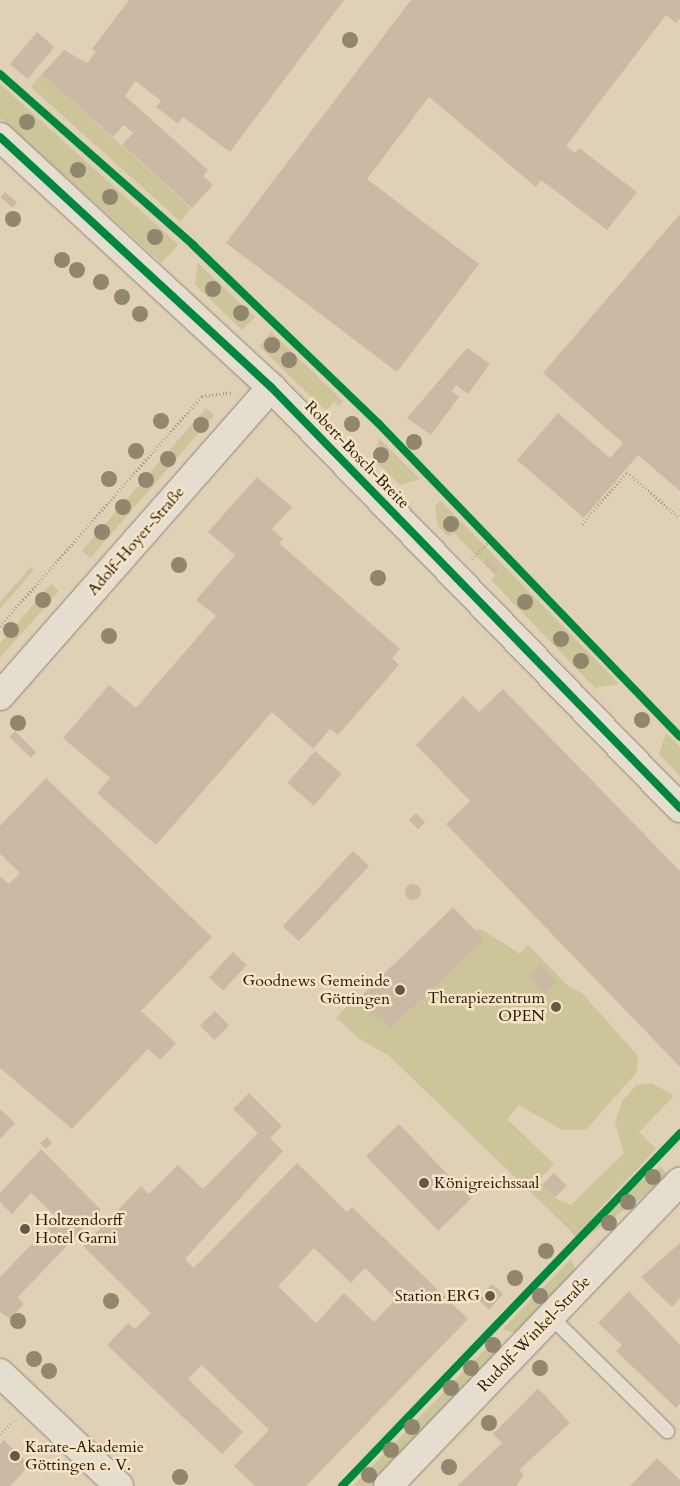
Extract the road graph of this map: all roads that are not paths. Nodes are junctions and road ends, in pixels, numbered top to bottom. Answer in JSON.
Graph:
{"nodes":[{"id":1,"x":0,"y":137,"type":"edge"},
{"id":2,"x":271,"y":386,"type":"junction"},
{"id":3,"x":0,"y":696,"type":"edge"},
{"id":4,"x":680,"y":808,"type":"edge"},
{"id":5,"x":680,"y":1182,"type":"edge"},
{"id":6,"x":551,"y":1317,"type":"junction"},
{"id":7,"x":0,"y":1373,"type":"edge"},
{"id":8,"x":666,"y":1431,"type":"dead end"},
{"id":9,"x":119,"y":1486,"type":"edge"},
{"id":10,"x":388,"y":1486,"type":"edge"}],
"edges":[{"from":1,"to":2,"type":"street","name":"Robert-Bosch-Breite"},
{"from":2,"to":3,"type":"street","name":"Adolf-Hoyer-Straße"},
{"from":2,"to":4,"type":"street","name":"Robert-Bosch-Breite"},
{"from":5,"to":6,"type":"street","name":"Rudolf-Winkel-Straße"},
{"from":6,"to":8,"type":"lane"},
{"from":6,"to":10,"type":"street","name":"Rudolf-Winkel-Straße"},
{"from":7,"to":9,"type":"street"}]}
